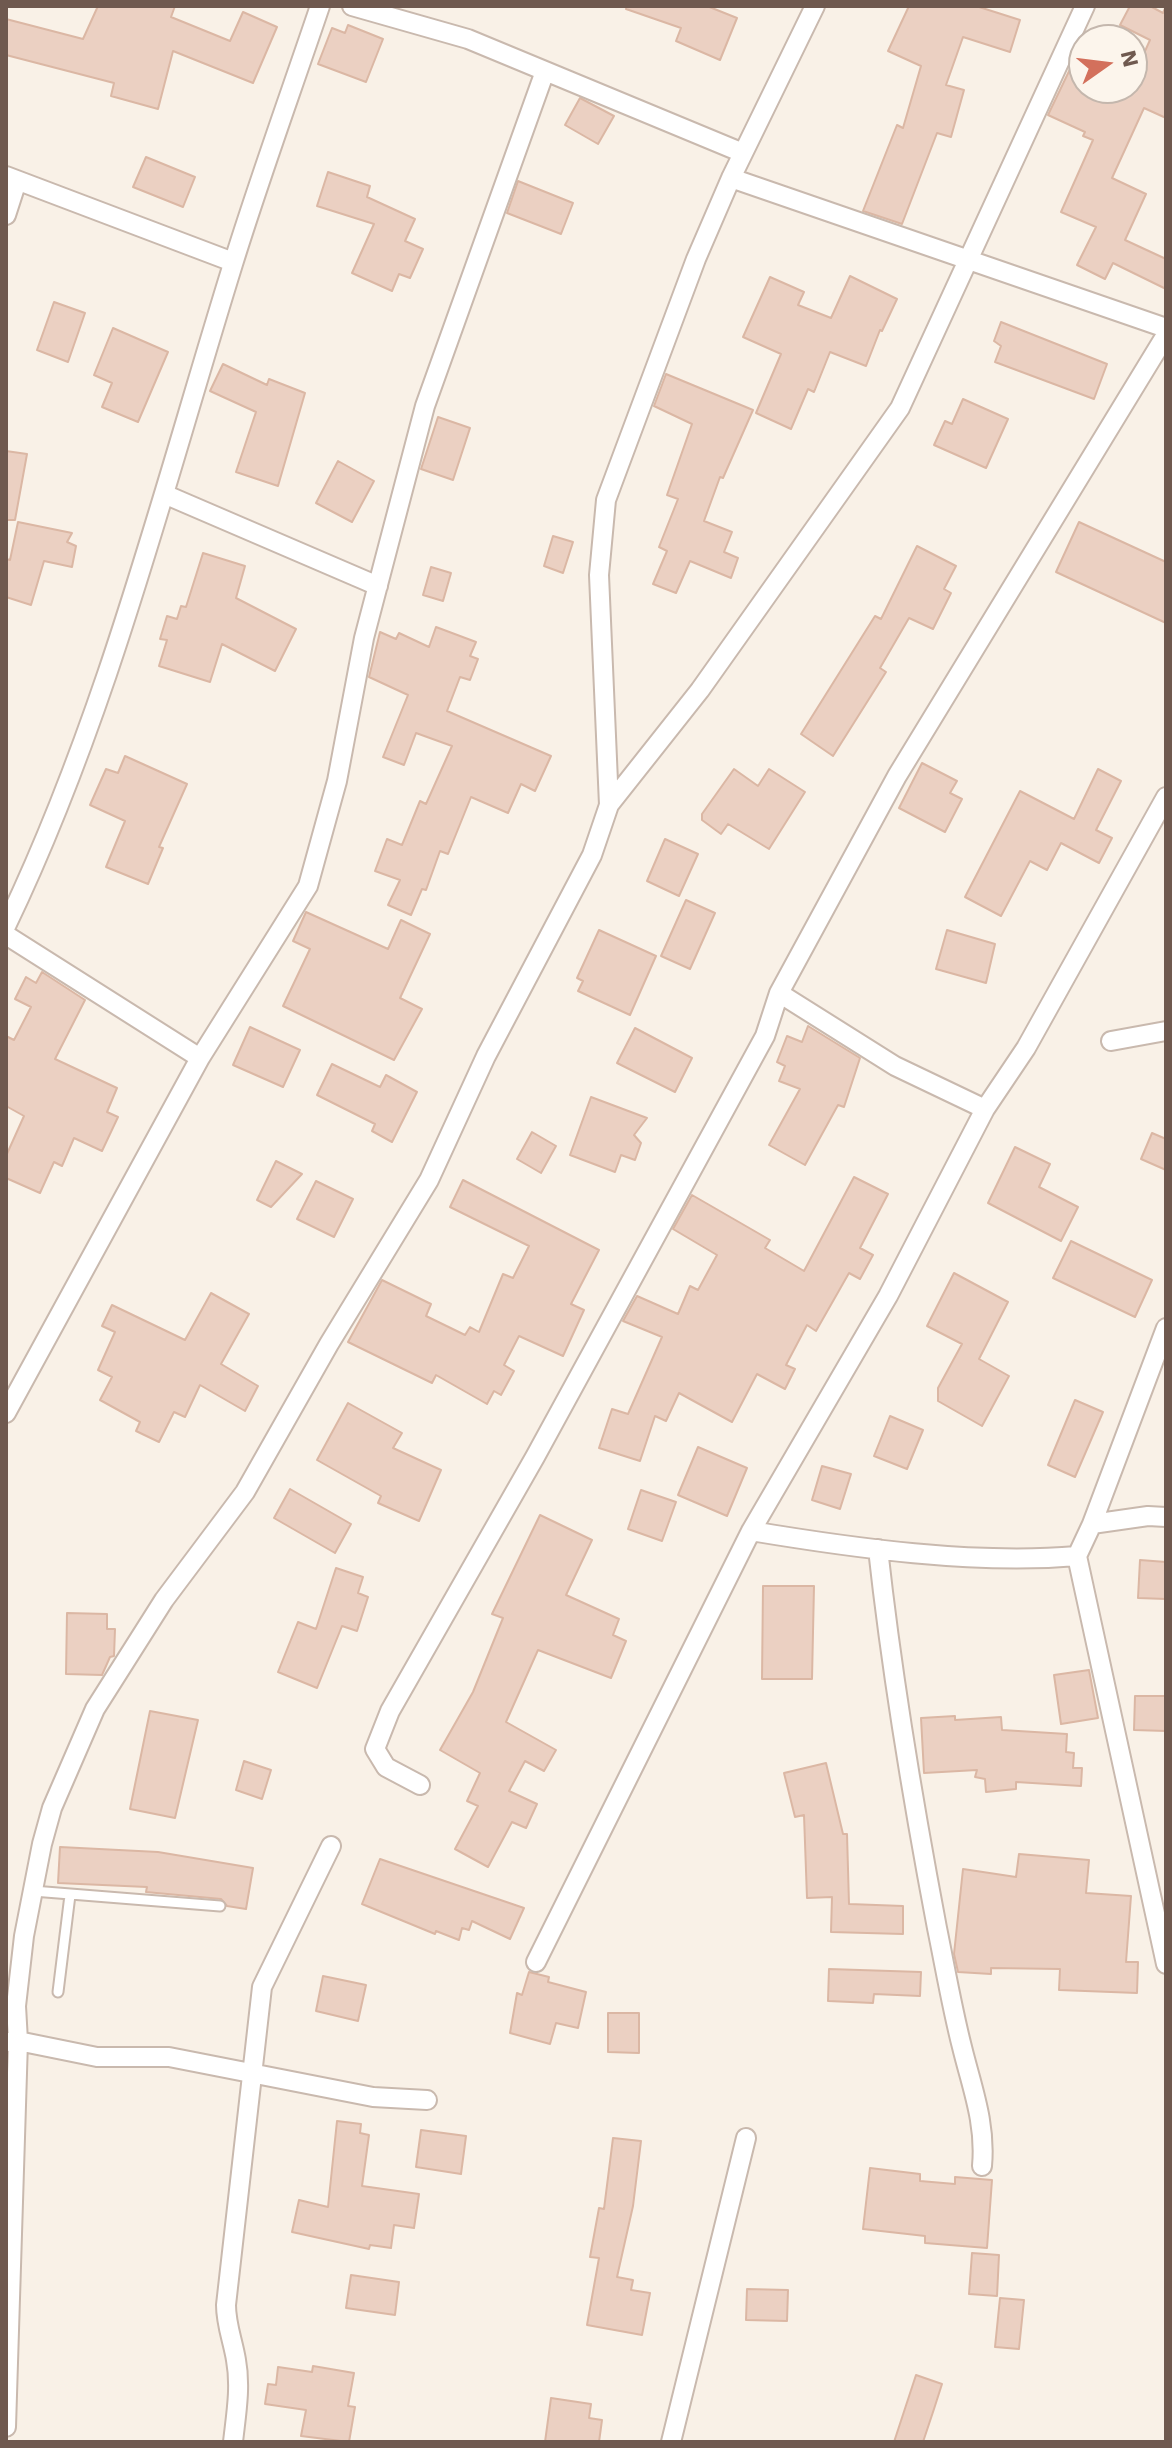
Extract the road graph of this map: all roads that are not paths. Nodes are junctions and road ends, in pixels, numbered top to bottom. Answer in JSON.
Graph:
{"nodes":[{"id":1,"x":320,"y":6,"type":"edge"},
{"id":2,"x":352,"y":6,"type":"edge"},
{"id":3,"x":815,"y":6,"type":"edge"},
{"id":4,"x":1085,"y":6,"type":"edge"},
{"id":5,"x":544,"y":74,"type":"junction"},
{"id":6,"x":743,"y":153,"type":"junction"},
{"id":7,"x":12,"y":178,"type":"edge"},
{"id":8,"x":731,"y":178,"type":"junction"},
{"id":9,"x":6,"y":215,"type":"edge"},
{"id":10,"x":971,"y":259,"type":"junction"},
{"id":11,"x":233,"y":262,"type":"junction"},
{"id":12,"x":1166,"y":328,"type":"edge"},
{"id":13,"x":1166,"y":335,"type":"edge"},
{"id":14,"x":164,"y":494,"type":"junction"},
{"id":15,"x":378,"y":586,"type":"junction"},
{"id":16,"x":609,"y":805,"type":"junction"},
{"id":17,"x":1163,"y":809,"type":"edge"},
{"id":18,"x":6,"y":926,"type":"edge"},
{"id":19,"x":6,"y":935,"type":"edge"},
{"id":20,"x":779,"y":993,"type":"junction"},
{"id":21,"x":1166,"y":1031,"type":"edge"},
{"id":22,"x":1111,"y":1041,"type":"dead end"},
{"id":23,"x":200,"y":1058,"type":"junction"},
{"id":24,"x":985,"y":1109,"type":"junction"},
{"id":25,"x":1166,"y":1328,"type":"edge"},
{"id":26,"x":6,"y":1413,"type":"edge"},
{"id":27,"x":1166,"y":1517,"type":"edge"},
{"id":28,"x":1092,"y":1524,"type":"junction"},
{"id":29,"x":751,"y":1531,"type":"junction"},
{"id":30,"x":878,"y":1549,"type":"junction"},
{"id":31,"x":1077,"y":1556,"type":"junction"},
{"id":32,"x":420,"y":1785,"type":"dead end"},
{"id":33,"x":331,"y":1846,"type":"dead end"},
{"id":34,"x":33,"y":1891,"type":"junction"},
{"id":35,"x":70,"y":1895,"type":"junction"},
{"id":36,"x":220,"y":1906,"type":"dead end"},
{"id":37,"x":536,"y":1962,"type":"dead end"},
{"id":38,"x":1166,"y":1964,"type":"edge"},
{"id":39,"x":58,"y":1992,"type":"dead end"},
{"id":40,"x":12,"y":2042,"type":"edge"},
{"id":41,"x":250,"y":2071,"type":"junction"},
{"id":42,"x":427,"y":2100,"type":"dead end"},
{"id":43,"x":746,"y":2138,"type":"dead end"},
{"id":44,"x":982,"y":2166,"type":"dead end"},
{"id":45,"x":8,"y":2312,"type":"edge"},
{"id":46,"x":6,"y":2427,"type":"edge"},
{"id":47,"x":233,"y":2442,"type":"edge"},
{"id":48,"x":671,"y":2442,"type":"edge"}],
"edges":[{"from":1,"to":11,"type":"street"},
{"from":2,"to":5,"type":"street"},
{"from":3,"to":6,"type":"street"},
{"from":4,"to":10,"type":"street"},
{"from":5,"to":6,"type":"street"},
{"from":5,"to":15,"type":"street"},
{"from":6,"to":8,"type":"street"},
{"from":7,"to":9,"type":"street"},
{"from":7,"to":11,"type":"street"},
{"from":8,"to":10,"type":"street"},
{"from":8,"to":16,"type":"street"},
{"from":10,"to":12,"type":"street"},
{"from":10,"to":16,"type":"street"},
{"from":11,"to":14,"type":"street"},
{"from":13,"to":20,"type":"street"},
{"from":14,"to":15,"type":"street"},
{"from":14,"to":18,"type":"street"},
{"from":15,"to":23,"type":"street"},
{"from":16,"to":34,"type":"street"},
{"from":17,"to":24,"type":"street"},
{"from":19,"to":23,"type":"street"},
{"from":20,"to":24,"type":"street"},
{"from":20,"to":32,"type":"street"},
{"from":21,"to":22,"type":"street"},
{"from":23,"to":26,"type":"street"},
{"from":24,"to":29,"type":"street"},
{"from":25,"to":28,"type":"street"},
{"from":27,"to":28,"type":"street"},
{"from":28,"to":31,"type":"street"},
{"from":29,"to":30,"type":"street"},
{"from":29,"to":37,"type":"street"},
{"from":30,"to":31,"type":"street"},
{"from":30,"to":44,"type":"street"},
{"from":31,"to":38,"type":"street"},
{"from":33,"to":41,"type":"street"},
{"from":34,"to":35,"type":"lane"},
{"from":34,"to":40,"type":"street"},
{"from":35,"to":36,"type":"lane"},
{"from":35,"to":39,"type":"lane"},
{"from":40,"to":41,"type":"street"},
{"from":40,"to":45,"type":"street"},
{"from":41,"to":42,"type":"street"},
{"from":41,"to":47,"type":"street"},
{"from":43,"to":48,"type":"street"},
{"from":45,"to":46,"type":"street"}]}
